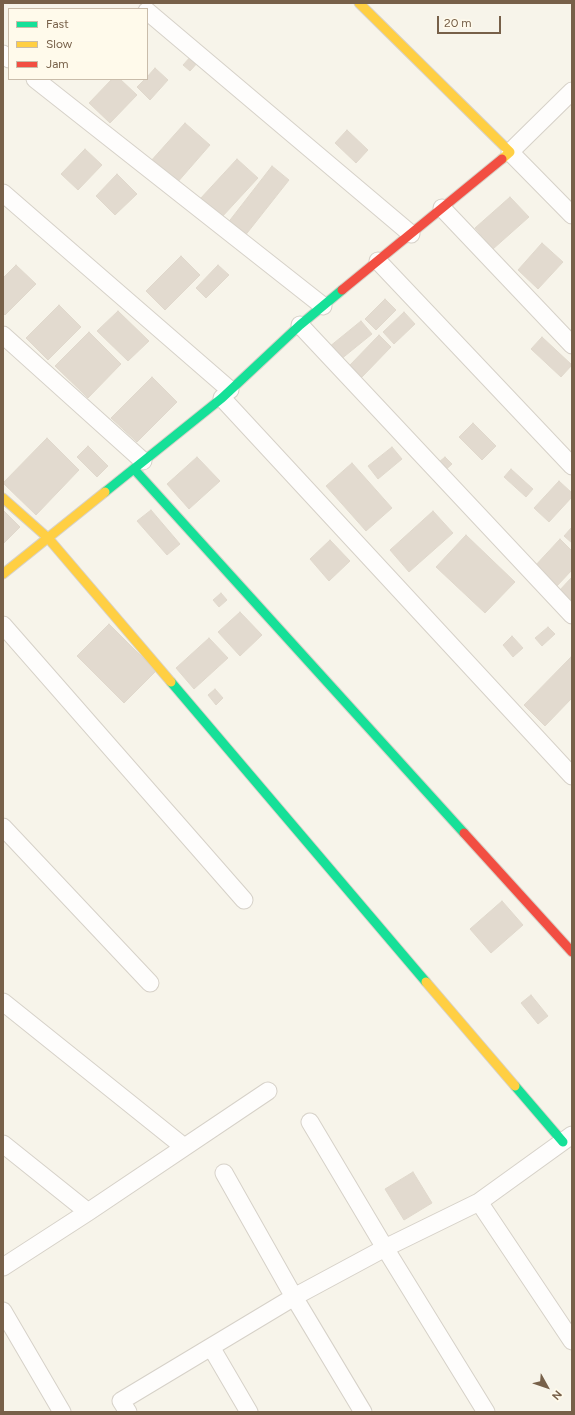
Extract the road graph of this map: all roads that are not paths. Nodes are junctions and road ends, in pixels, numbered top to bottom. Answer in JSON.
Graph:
{"nodes":[{"id":1,"x":359,"y":3,"type":"edge"},
{"id":2,"x":148,"y":12,"type":"edge"},
{"id":3,"x":36,"y":80,"type":"edge"},
{"id":4,"x":572,"y":91,"type":"edge"},
{"id":5,"x":510,"y":152,"type":"junction"},
{"id":6,"x":3,"y":193,"type":"edge"},
{"id":7,"x":442,"y":208,"type":"junction"},
{"id":8,"x":572,"y":215,"type":"edge"},
{"id":9,"x":411,"y":234,"type":"junction"},
{"id":10,"x":378,"y":261,"type":"junction"},
{"id":11,"x":323,"y":306,"type":"junction"},
{"id":12,"x":300,"y":326,"type":"junction"},
{"id":13,"x":3,"y":335,"type":"edge"},
{"id":14,"x":572,"y":345,"type":"edge"},
{"id":15,"x":226,"y":394,"type":"junction"},
{"id":16,"x":139,"y":465,"type":"junction"},
{"id":17,"x":572,"y":466,"type":"edge"},
{"id":18,"x":3,"y":498,"type":"edge"},
{"id":19,"x":48,"y":538,"type":"junction"},
{"id":20,"x":3,"y":574,"type":"edge"},
{"id":21,"x":572,"y":615,"type":"edge"},
{"id":22,"x":3,"y":625,"type":"edge"},
{"id":23,"x":572,"y":776,"type":"edge"},
{"id":24,"x":3,"y":827,"type":"edge"},
{"id":25,"x":244,"y":900,"type":"dead end"},
{"id":26,"x":572,"y":952,"type":"edge"},
{"id":27,"x":150,"y":983,"type":"dead end"},
{"id":28,"x":3,"y":1002,"type":"edge"},
{"id":29,"x":268,"y":1091,"type":"dead end"},
{"id":30,"x":310,"y":1122,"type":"dead end"},
{"id":31,"x":568,"y":1138,"type":"edge"},
{"id":32,"x":3,"y":1144,"type":"edge"},
{"id":33,"x":184,"y":1148,"type":"junction"},
{"id":34,"x":224,"y":1173,"type":"dead end"},
{"id":35,"x":479,"y":1202,"type":"junction"},
{"id":36,"x":88,"y":1212,"type":"junction"},
{"id":37,"x":385,"y":1248,"type":"junction"},
{"id":38,"x":3,"y":1267,"type":"edge"},
{"id":39,"x":294,"y":1297,"type":"junction"},
{"id":40,"x":3,"y":1311,"type":"edge"},
{"id":41,"x":572,"y":1341,"type":"edge"},
{"id":42,"x":211,"y":1347,"type":"junction"},
{"id":43,"x":62,"y":1412,"type":"edge"},
{"id":44,"x":128,"y":1412,"type":"edge"},
{"id":45,"x":249,"y":1412,"type":"edge"},
{"id":46,"x":363,"y":1412,"type":"edge"},
{"id":47,"x":486,"y":1412,"type":"edge"}],
"edges":[{"from":1,"to":5,"type":"street"},
{"from":2,"to":9,"type":"street"},
{"from":3,"to":11,"type":"street"},
{"from":4,"to":5,"type":"street"},
{"from":5,"to":7,"type":"street"},
{"from":5,"to":8,"type":"street"},
{"from":6,"to":15,"type":"street"},
{"from":7,"to":9,"type":"street"},
{"from":7,"to":14,"type":"street"},
{"from":9,"to":10,"type":"street"},
{"from":10,"to":11,"type":"street"},
{"from":10,"to":17,"type":"street"},
{"from":11,"to":12,"type":"street"},
{"from":12,"to":15,"type":"street"},
{"from":12,"to":21,"type":"street"},
{"from":13,"to":16,"type":"street"},
{"from":15,"to":16,"type":"street"},
{"from":15,"to":23,"type":"street"},
{"from":16,"to":19,"type":"street"},
{"from":16,"to":26,"type":"street"},
{"from":18,"to":19,"type":"street"},
{"from":19,"to":20,"type":"street"},
{"from":19,"to":31,"type":"street"},
{"from":22,"to":25,"type":"street"},
{"from":24,"to":27,"type":"street"},
{"from":28,"to":33,"type":"street"},
{"from":29,"to":33,"type":"street"},
{"from":30,"to":37,"type":"street"},
{"from":31,"to":35,"type":"street"},
{"from":32,"to":36,"type":"street"},
{"from":33,"to":36,"type":"street"},
{"from":34,"to":39,"type":"street"},
{"from":35,"to":37,"type":"street"},
{"from":35,"to":41,"type":"street"},
{"from":36,"to":38,"type":"street"},
{"from":37,"to":39,"type":"street"},
{"from":37,"to":47,"type":"street"},
{"from":39,"to":42,"type":"street"},
{"from":39,"to":46,"type":"street"},
{"from":40,"to":43,"type":"street"},
{"from":42,"to":44,"type":"street"},
{"from":42,"to":45,"type":"street"}]}
